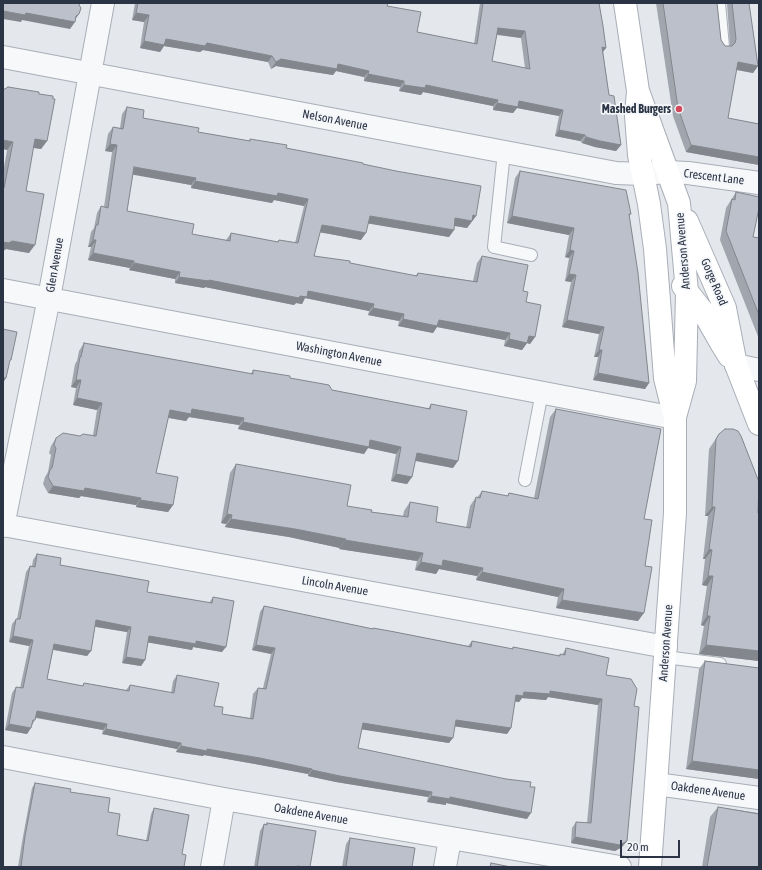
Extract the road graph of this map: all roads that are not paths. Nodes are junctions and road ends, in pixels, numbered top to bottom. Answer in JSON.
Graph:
{"nodes":[{"id":1,"x":103,"y":3,"type":"edge"},
{"id":2,"x":625,"y":3,"type":"edge"},
{"id":3,"x":719,"y":3,"type":"edge"},
{"id":4,"x":723,"y":47,"type":"edge"},
{"id":5,"x":3,"y":57,"type":"edge"},
{"id":6,"x":90,"y":74,"type":"junction"},
{"id":7,"x":638,"y":91,"type":"junction"},
{"id":8,"x":504,"y":152,"type":"junction"},
{"id":9,"x":668,"y":172,"type":"junction"},
{"id":10,"x":642,"y":174,"type":"junction"},
{"id":11,"x":759,"y":183,"type":"edge"},
{"id":12,"x":679,"y":203,"type":"junction"},
{"id":13,"x":655,"y":249,"type":"junction"},
{"id":14,"x":531,"y":254,"type":"dead end"},
{"id":15,"x":3,"y":290,"type":"edge"},
{"id":16,"x":687,"y":292,"type":"junction"},
{"id":17,"x":49,"y":298,"type":"junction"},
{"id":18,"x":736,"y":365,"type":"junction"},
{"id":19,"x":759,"y":370,"type":"edge"},
{"id":20,"x":542,"y":392,"type":"junction"},
{"id":21,"x":675,"y":418,"type":"junction"},
{"id":22,"x":759,"y":424,"type":"edge"},
{"id":23,"x":524,"y":480,"type":"dead end"},
{"id":24,"x":3,"y":526,"type":"edge"},
{"id":25,"x":666,"y":652,"type":"junction"},
{"id":26,"x":729,"y":665,"type":"edge"},
{"id":27,"x":3,"y":757,"type":"edge"},
{"id":28,"x":656,"y":784,"type":"junction"},
{"id":29,"x":759,"y":798,"type":"edge"},
{"id":30,"x":224,"y":799,"type":"junction"},
{"id":31,"x":450,"y":839,"type":"junction"},
{"id":32,"x":212,"y":867,"type":"edge"},
{"id":33,"x":445,"y":867,"type":"edge"},
{"id":34,"x":620,"y":867,"type":"edge"},
{"id":35,"x":650,"y":867,"type":"edge"}],
"edges":[{"from":1,"to":6,"type":"street","name":"Glen Avenue"},
{"from":2,"to":7,"type":"main road","name":"Anderson Avenue"},
{"from":3,"to":4,"type":"lane"},
{"from":5,"to":6,"type":"street","name":"Nelson Avenue"},
{"from":6,"to":8,"type":"street","name":"Nelson Avenue"},
{"from":6,"to":17,"type":"street","name":"Glen Avenue"},
{"from":7,"to":9,"type":"main road","name":"Anderson Avenue"},
{"from":7,"to":10,"type":"main road","name":"Anderson Avenue"},
{"from":8,"to":10,"type":"street","name":"Nelson Avenue"},
{"from":8,"to":14,"type":"lane"},
{"from":9,"to":10,"type":"street","name":"Nelson Avenue"},
{"from":9,"to":11,"type":"street","name":"Crescent Lane"},
{"from":9,"to":12,"type":"main road","name":"Anderson Avenue"},
{"from":10,"to":13,"type":"main road","name":"Anderson Avenue"},
{"from":12,"to":16,"type":"main road","name":"Anderson Avenue"},
{"from":12,"to":18,"type":"main road","name":"Gorge Road"},
{"from":13,"to":16,"type":"main road","name":"Gorge Road"},
{"from":13,"to":21,"type":"main road","name":"Anderson Avenue"},
{"from":15,"to":17,"type":"street","name":"Washington Avenue"},
{"from":16,"to":18,"type":"main road","name":"Gorge Road"},
{"from":16,"to":21,"type":"main road","name":"Anderson Avenue"},
{"from":17,"to":20,"type":"street","name":"Washington Avenue"},
{"from":17,"to":24,"type":"street","name":"Glen Avenue"},
{"from":18,"to":19,"type":"street"},
{"from":18,"to":22,"type":"main road","name":"Gorge Road"},
{"from":20,"to":21,"type":"street","name":"Washington Avenue"},
{"from":20,"to":23,"type":"lane"},
{"from":21,"to":25,"type":"main road","name":"Anderson Avenue"},
{"from":24,"to":25,"type":"street","name":"Lincoln Avenue"},
{"from":25,"to":26,"type":"lane"},
{"from":25,"to":28,"type":"main road","name":"Anderson Avenue"},
{"from":27,"to":30,"type":"street","name":"Oakdene Avenue"},
{"from":28,"to":29,"type":"street","name":"Oakdene Avenue"},
{"from":28,"to":35,"type":"main road","name":"Anderson Avenue"},
{"from":30,"to":31,"type":"street","name":"Oakdene Avenue"},
{"from":30,"to":32,"type":"street"},
{"from":31,"to":33,"type":"street"},
{"from":31,"to":34,"type":"street","name":"Oakdene Avenue"}]}
